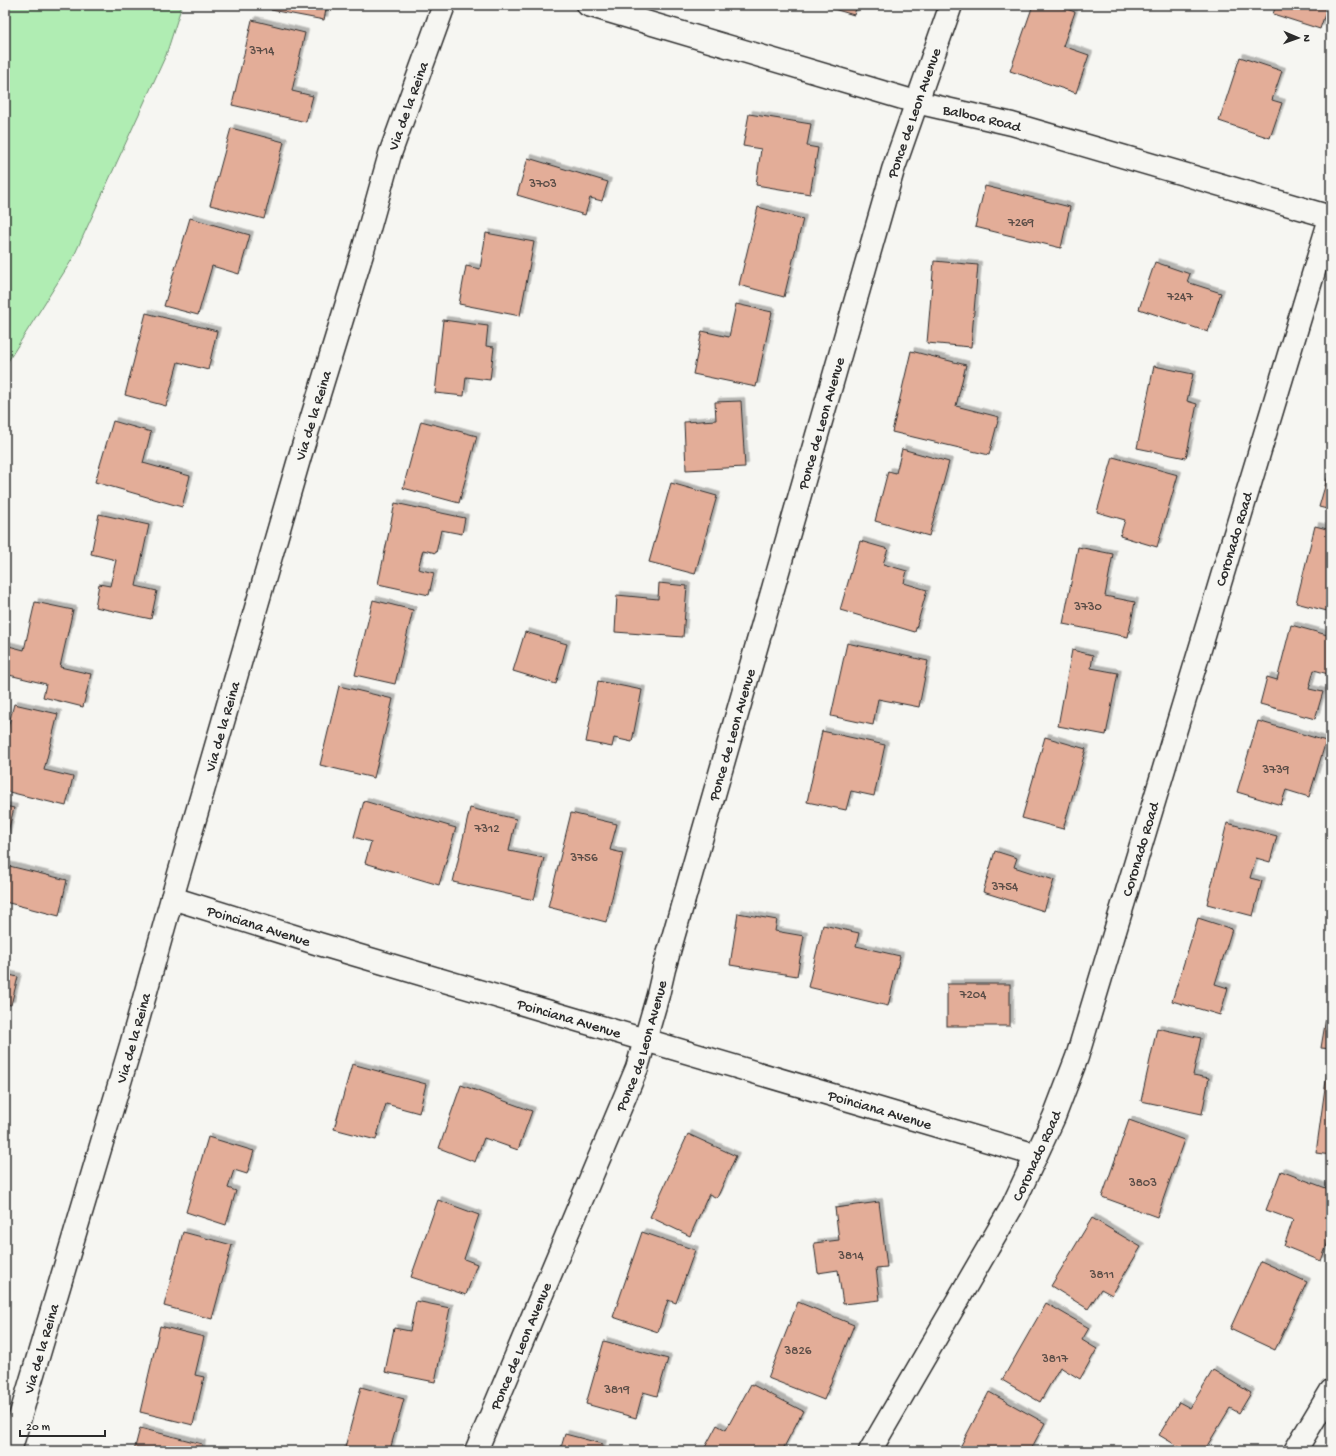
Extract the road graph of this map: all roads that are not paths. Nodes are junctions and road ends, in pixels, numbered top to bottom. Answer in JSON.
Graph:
{"nodes":[{"id":1,"x":444,"y":5,"type":"edge"},
{"id":2,"x":588,"y":5,"type":"edge"},
{"id":3,"x":951,"y":5,"type":"edge"},
{"id":4,"x":916,"y":102,"type":"junction"},
{"id":5,"x":1331,"y":216,"type":"edge"},
{"id":6,"x":172,"y":898,"type":"junction"},
{"id":7,"x":646,"y":1039,"type":"junction"},
{"id":8,"x":1036,"y":1155,"type":"junction"},
{"id":9,"x":1331,"y":1391,"type":"edge"},
{"id":10,"x":10,"y":1451,"type":"edge"},
{"id":11,"x":476,"y":1451,"type":"edge"},
{"id":12,"x":870,"y":1451,"type":"edge"},
{"id":13,"x":1295,"y":1451,"type":"edge"}],
"edges":[{"from":1,"to":6,"type":"street","name":"Via de la Reina"},
{"from":2,"to":4,"type":"street","name":"Balboa Road"},
{"from":3,"to":4,"type":"street","name":"Ponce de Leon Avenue"},
{"from":4,"to":5,"type":"street","name":"Balboa Road"},
{"from":4,"to":7,"type":"street","name":"Ponce de Leon Avenue"},
{"from":5,"to":8,"type":"street","name":"Coronado Road"},
{"from":6,"to":7,"type":"street","name":"Poinciana Avenue"},
{"from":6,"to":10,"type":"street","name":"Via de la Reina"},
{"from":7,"to":8,"type":"street","name":"Poinciana Avenue"},
{"from":7,"to":11,"type":"street","name":"Ponce de Leon Avenue"},
{"from":8,"to":12,"type":"street","name":"Coronado Road"},
{"from":9,"to":13,"type":"street"}]}
